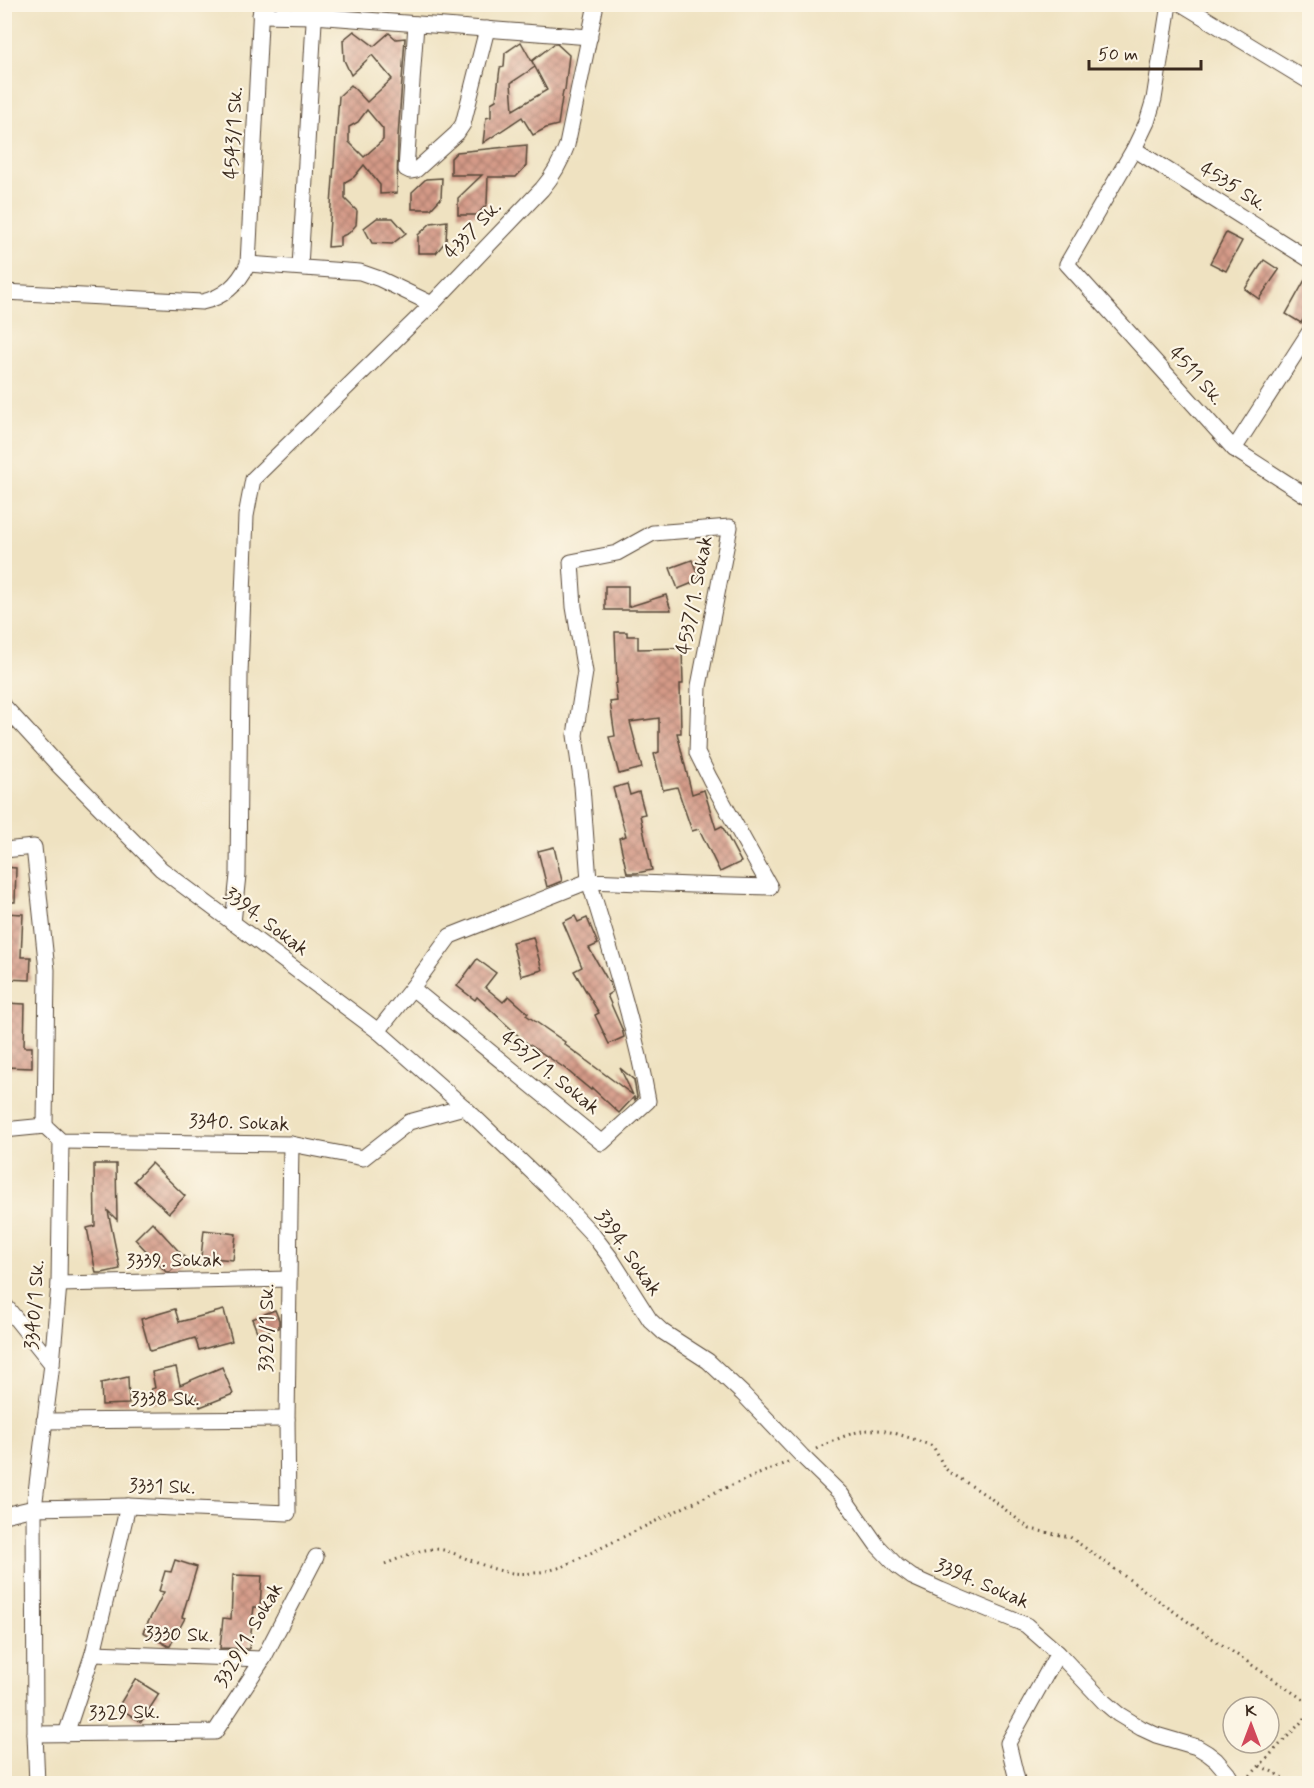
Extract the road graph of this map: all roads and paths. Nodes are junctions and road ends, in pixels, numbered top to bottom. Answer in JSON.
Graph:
{"nodes":[{"id":1,"x":596,"y":4,"type":"edge"},
{"id":2,"x":1169,"y":4,"type":"edge"},
{"id":3,"x":1182,"y":4,"type":"edge"},
{"id":4,"x":260,"y":10,"type":"edge"},
{"id":5,"x":315,"y":10,"type":"edge"},
{"id":6,"x":416,"y":24,"type":"junction"},
{"id":7,"x":487,"y":29,"type":"junction"},
{"id":8,"x":590,"y":37,"type":"junction"},
{"id":9,"x":1310,"y":82,"type":"edge"},
{"id":10,"x":1134,"y":149,"type":"junction"},
{"id":11,"x":1310,"y":260,"type":"edge"},
{"id":12,"x":249,"y":264,"type":"junction"},
{"id":13,"x":300,"y":267,"type":"junction"},
{"id":14,"x":4,"y":292,"type":"edge"},
{"id":15,"x":432,"y":304,"type":"junction"},
{"id":16,"x":1310,"y":331,"type":"edge"},
{"id":17,"x":1234,"y":449,"type":"junction"},
{"id":18,"x":1310,"y":498,"type":"edge"},
{"id":19,"x":4,"y":706,"type":"edge"},
{"id":20,"x":4,"y":850,"type":"edge"},
{"id":21,"x":589,"y":881,"type":"junction"},
{"id":22,"x":233,"y":923,"type":"junction"},
{"id":23,"x":412,"y":988,"type":"junction"},
{"id":24,"x":378,"y":1031,"type":"junction"},
{"id":25,"x":464,"y":1107,"type":"junction"},
{"id":26,"x":45,"y":1126,"type":"junction"},
{"id":27,"x":4,"y":1130,"type":"edge"},
{"id":28,"x":61,"y":1141,"type":"junction"},
{"id":29,"x":291,"y":1144,"type":"junction"},
{"id":30,"x":289,"y":1279,"type":"junction"},
{"id":31,"x":59,"y":1284,"type":"junction"},
{"id":32,"x":4,"y":1304,"type":"edge"},
{"id":33,"x":52,"y":1364,"type":"junction"},
{"id":34,"x":287,"y":1419,"type":"junction"},
{"id":35,"x":44,"y":1421,"type":"junction"},
{"id":36,"x":128,"y":1506,"type":"junction"},
{"id":37,"x":34,"y":1508,"type":"junction"},
{"id":38,"x":288,"y":1513,"type":"joint"},
{"id":39,"x":4,"y":1515,"type":"edge"},
{"id":40,"x":316,"y":1557,"type":"dead end"},
{"id":41,"x":93,"y":1653,"type":"junction"},
{"id":42,"x":1058,"y":1653,"type":"junction"},
{"id":43,"x":263,"y":1659,"type":"junction"},
{"id":44,"x":1310,"y":1713,"type":"edge"},
{"id":45,"x":215,"y":1732,"type":"joint"},
{"id":46,"x":34,"y":1734,"type":"junction"},
{"id":47,"x":66,"y":1734,"type":"junction"},
{"id":48,"x":1260,"y":1766,"type":"junction"},
{"id":49,"x":37,"y":1784,"type":"edge"},
{"id":50,"x":1018,"y":1784,"type":"edge"},
{"id":51,"x":1234,"y":1784,"type":"edge"},
{"id":52,"x":1243,"y":1784,"type":"edge"},
{"id":53,"x":1289,"y":1784,"type":"edge"}],
"edges":[{"from":1,"to":8,"type":"street","name":"4337 Sk."},
{"from":2,"to":10,"type":"street"},
{"from":3,"to":9,"type":"street"},
{"from":4,"to":5,"type":"street"},
{"from":4,"to":12,"type":"street","name":"4543/1 Sk."},
{"from":5,"to":6,"type":"street"},
{"from":5,"to":13,"type":"street"},
{"from":6,"to":7,"type":"street"},
{"from":6,"to":7,"type":"street"},
{"from":7,"to":8,"type":"street"},
{"from":8,"to":15,"type":"street","name":"4337 Sk."},
{"from":10,"to":11,"type":"street","name":"4535 Sk."},
{"from":10,"to":17,"type":"street","name":"4511 Sk."},
{"from":12,"to":13,"type":"street"},
{"from":12,"to":14,"type":"street"},
{"from":13,"to":15,"type":"street"},
{"from":15,"to":22,"type":"street","name":"4337 Sk."},
{"from":16,"to":17,"type":"street"},
{"from":17,"to":18,"type":"street","name":"4511 Sk."},
{"from":19,"to":22,"type":"street","name":"3394. Sokak"},
{"from":20,"to":26,"type":"street"},
{"from":21,"to":21,"type":"street","name":"4537/1. Sokak"},
{"from":21,"to":23,"type":"street","name":"4537/1. Sokak"},
{"from":21,"to":23,"type":"street","name":"4537/1. Sokak"},
{"from":22,"to":24,"type":"street","name":"3394. Sokak"},
{"from":23,"to":24,"type":"street"},
{"from":24,"to":25,"type":"street","name":"3394. Sokak"},
{"from":25,"to":29,"type":"street","name":"3340. Sokak"},
{"from":25,"to":42,"type":"street","name":"3394. Sokak"},
{"from":26,"to":27,"type":"street"},
{"from":26,"to":28,"type":"street"},
{"from":28,"to":29,"type":"street","name":"3340. Sokak"},
{"from":28,"to":31,"type":"street","name":"3340/1 Sk."},
{"from":29,"to":30,"type":"street","name":"3329/1 Sk."},
{"from":30,"to":31,"type":"street","name":"3339. Sokak"},
{"from":30,"to":34,"type":"street","name":"3329/1 Sk."},
{"from":31,"to":33,"type":"street","name":"3340/1 Sk."},
{"from":32,"to":33,"type":"street"},
{"from":33,"to":35,"type":"street","name":"3340/1 Sk."},
{"from":34,"to":35,"type":"street","name":"3338 Sk."},
{"from":34,"to":38,"type":"street","name":"3329/1 Sk."},
{"from":35,"to":37,"type":"street","name":"3340/1 Sk."},
{"from":36,"to":37,"type":"street","name":"3331 Sk."},
{"from":36,"to":38,"type":"street","name":"3331 Sk."},
{"from":36,"to":41,"type":"street"},
{"from":37,"to":39,"type":"street","name":"3331 Sk."},
{"from":37,"to":46,"type":"street","name":"3340/1 Sk."},
{"from":40,"to":43,"type":"street","name":"3329/1. Sokak"},
{"from":41,"to":43,"type":"street","name":"3330 Sk."},
{"from":41,"to":47,"type":"street"},
{"from":42,"to":50,"type":"street"},
{"from":42,"to":51,"type":"street","name":"3394. Sokak"},
{"from":43,"to":45,"type":"street","name":"3329/1. Sokak"},
{"from":44,"to":48,"type":"path"},
{"from":45,"to":47,"type":"street","name":"3329 Sk."},
{"from":46,"to":47,"type":"street","name":"3329 Sk."},
{"from":46,"to":49,"type":"street","name":"3340/1 Sk."},
{"from":48,"to":52,"type":"path"},
{"from":48,"to":53,"type":"path"}]}
